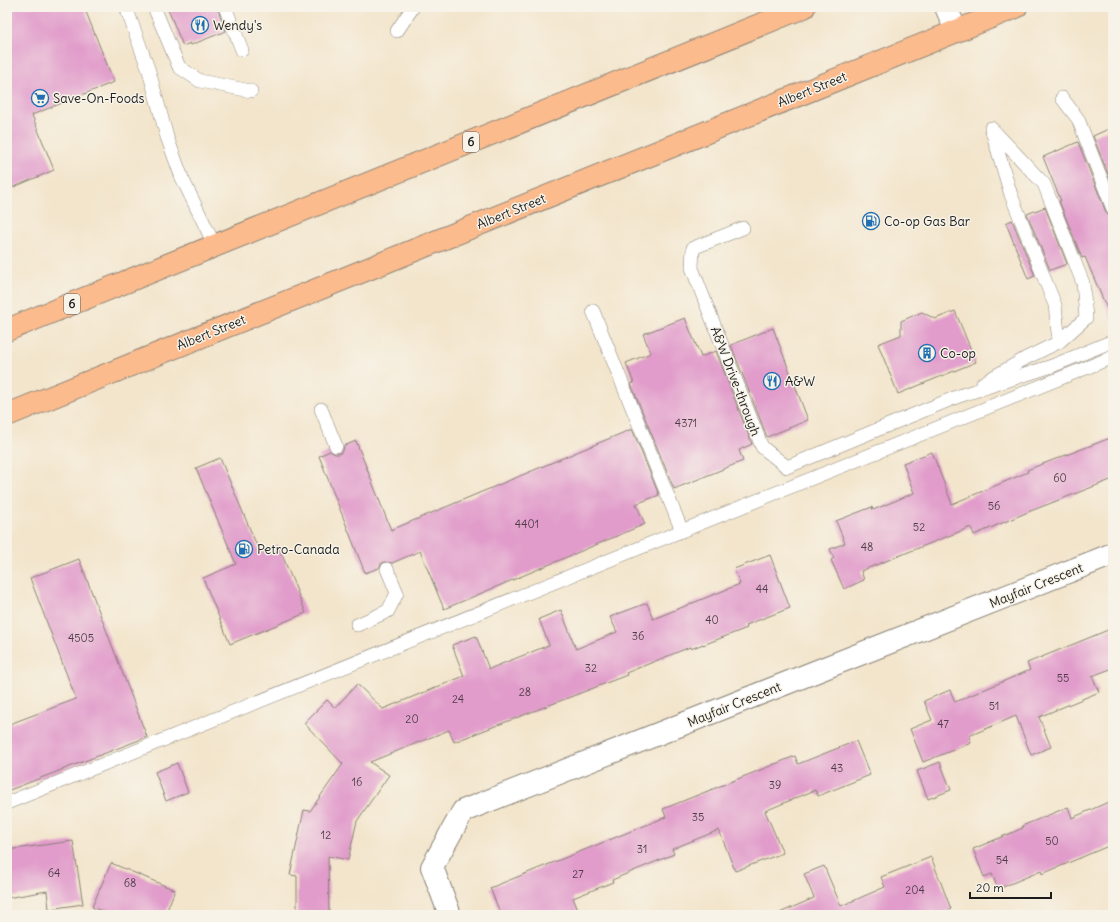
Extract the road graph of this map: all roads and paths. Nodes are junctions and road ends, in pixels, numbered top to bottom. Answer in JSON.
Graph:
{"nodes":[{"id":1,"x":126,"y":7,"type":"edge"},
{"id":2,"x":154,"y":7,"type":"edge"},
{"id":3,"x":225,"y":7,"type":"edge"},
{"id":4,"x":413,"y":7,"type":"edge"},
{"id":5,"x":804,"y":7,"type":"edge"},
{"id":6,"x":946,"y":7,"type":"edge"},
{"id":7,"x":1016,"y":7,"type":"edge"},
{"id":8,"x":397,"y":31,"type":"dead end"},
{"id":9,"x":956,"y":31,"type":"junction"},
{"id":10,"x":242,"y":50,"type":"dead end"},
{"id":11,"x":251,"y":91,"type":"dead end"},
{"id":12,"x":1062,"y":98,"type":"dead end"},
{"id":13,"x":1113,"y":209,"type":"edge"},
{"id":14,"x":744,"y":228,"type":"dead end"},
{"id":15,"x":215,"y":246,"type":"junction"},
{"id":16,"x":593,"y":311,"type":"dead end"},
{"id":17,"x":7,"y":330,"type":"edge"},
{"id":18,"x":1113,"y":341,"type":"edge"},
{"id":19,"x":1059,"y":342,"type":"junction"},
{"id":20,"x":1113,"y":357,"type":"edge"},
{"id":21,"x":959,"y":396,"type":"junction"},
{"id":22,"x":321,"y":409,"type":"dead end"},
{"id":23,"x":7,"y":415,"type":"edge"},
{"id":24,"x":336,"y":446,"type":"dead end"},
{"id":25,"x":682,"y":531,"type":"junction"},
{"id":26,"x":1113,"y":554,"type":"edge"},
{"id":27,"x":387,"y":569,"type":"dead end"},
{"id":28,"x":357,"y":625,"type":"dead end"},
{"id":29,"x":7,"y":803,"type":"edge"},
{"id":30,"x":450,"y":915,"type":"edge"}],
"edges":[{"from":1,"to":15,"type":"lane"},
{"from":2,"to":11,"type":"lane"},
{"from":3,"to":10,"type":"lane"},
{"from":4,"to":8,"type":"lane"},
{"from":5,"to":15,"type":"main road","number":"6"},
{"from":6,"to":9,"type":"street"},
{"from":7,"to":9,"type":"main road","name":"Albert Street"},
{"from":9,"to":23,"type":"main road","name":"Albert Street"},
{"from":12,"to":13,"type":"lane"},
{"from":14,"to":21,"type":"lane","name":"A&W Drive-through"},
{"from":15,"to":17,"type":"main road","number":"6"},
{"from":16,"to":25,"type":"lane"},
{"from":18,"to":21,"type":"lane"},
{"from":19,"to":19,"type":"lane"},
{"from":19,"to":21,"type":"lane"},
{"from":20,"to":25,"type":"lane"},
{"from":22,"to":24,"type":"lane"},
{"from":25,"to":29,"type":"lane"},
{"from":26,"to":30,"type":"street","name":"Mayfair Crescent"},
{"from":27,"to":28,"type":"lane"}]}
